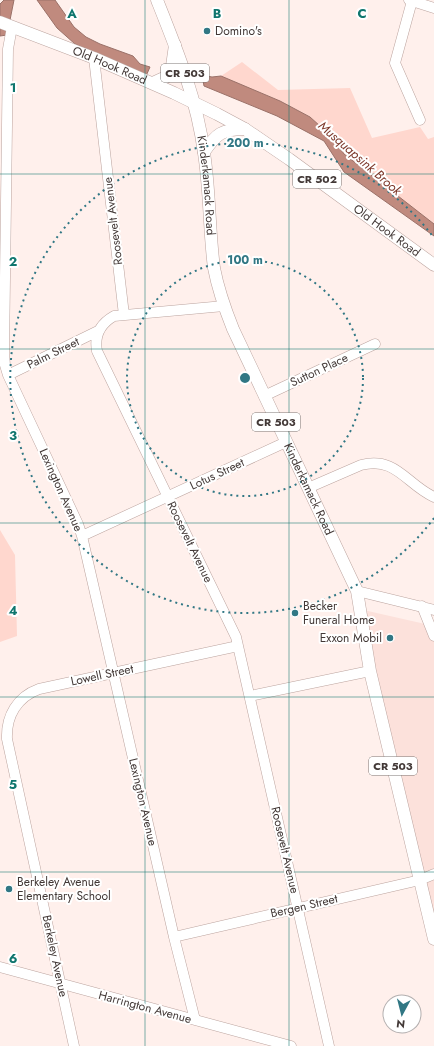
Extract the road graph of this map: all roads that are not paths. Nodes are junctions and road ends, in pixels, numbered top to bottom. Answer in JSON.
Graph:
{"nodes":[{"id":1,"x":156,"y":0,"type":"edge"},
{"id":2,"x":411,"y":0,"type":"edge"},
{"id":3,"x":434,"y":8,"type":"edge"},
{"id":4,"x":0,"y":22,"type":"edge"},
{"id":5,"x":12,"y":27,"type":"junction"},
{"id":6,"x":175,"y":44,"type":"junction"},
{"id":7,"x":94,"y":58,"type":"junction"},
{"id":8,"x":152,"y":83,"type":"junction"},
{"id":9,"x":194,"y":102,"type":"junction"},
{"id":10,"x":420,"y":120,"type":"dead end"},
{"id":11,"x":245,"y":129,"type":"junction"},
{"id":12,"x":204,"y":152,"type":"junction"},
{"id":13,"x":3,"y":166,"type":"edge"},
{"id":14,"x":3,"y":256,"type":"edge"},
{"id":15,"x":434,"y":265,"type":"edge"},
{"id":16,"x":224,"y":306,"type":"junction"},
{"id":17,"x":124,"y":315,"type":"junction"},
{"id":18,"x":98,"y":331,"type":"junction"},
{"id":19,"x":375,"y":344,"type":"dead end"},
{"id":20,"x":8,"y":374,"type":"junction"},
{"id":21,"x":264,"y":396,"type":"junction"},
{"id":22,"x":286,"y":442,"type":"junction"},
{"id":23,"x":308,"y":488,"type":"junction"},
{"id":24,"x":168,"y":496,"type":"junction"},
{"id":25,"x":434,"y":497,"type":"edge"},
{"id":26,"x":82,"y":536,"type":"junction"},
{"id":27,"x":357,"y":591,"type":"junction"},
{"id":28,"x":422,"y":606,"type":"junction"},
{"id":29,"x":434,"y":610,"type":"edge"},
{"id":30,"x":434,"y":636,"type":"edge"},
{"id":31,"x":238,"y":646,"type":"junction"},
{"id":32,"x":370,"y":671,"type":"junction"},
{"id":33,"x":114,"y":673,"type":"junction"},
{"id":34,"x":250,"y":696,"type":"junction"},
{"id":35,"x":9,"y":749,"type":"joint"},
{"id":36,"x":434,"y":874,"type":"edge"},
{"id":37,"x":420,"y":880,"type":"junction"},
{"id":38,"x":298,"y":908,"type":"junction"},
{"id":39,"x":174,"y":937,"type":"junction"},
{"id":40,"x":434,"y":939,"type":"edge"},
{"id":41,"x":0,"y":967,"type":"edge"},
{"id":42,"x":62,"y":984,"type":"junction"},
{"id":43,"x":195,"y":1020,"type":"junction"},
{"id":44,"x":74,"y":1046,"type":"edge"},
{"id":45,"x":291,"y":1046,"type":"edge"},
{"id":46,"x":330,"y":1046,"type":"edge"}],
"edges":[{"from":1,"to":6,"type":"main road","name":"Kinderkamack Road","number":"CR 503"},
{"from":2,"to":3,"type":"street"},
{"from":2,"to":10,"type":"street"},
{"from":4,"to":5,"type":"main road","name":"Old Hook Road","number":"CR 502"},
{"from":5,"to":7,"type":"main road","name":"Old Hook Road","number":"CR 502"},
{"from":5,"to":13,"type":"street","name":"Lexington Avenue"},
{"from":6,"to":8,"type":"main road"},
{"from":6,"to":9,"type":"main road","name":"Kinderkamack Road","number":"CR 503"},
{"from":7,"to":8,"type":"main road","name":"Old Hook Road","number":"CR 502"},
{"from":7,"to":17,"type":"street","name":"Roosevelt Avenue"},
{"from":8,"to":9,"type":"main road","name":"Old Hook Road","number":"CR 502"},
{"from":9,"to":11,"type":"main road","name":"Old Hook Road","number":"CR 502"},
{"from":9,"to":12,"type":"main road","name":"Kinderkamack Road","number":"CR 503"},
{"from":11,"to":12,"type":"main road"},
{"from":11,"to":15,"type":"main road","name":"Old Hook Road","number":"CR 502"},
{"from":12,"to":16,"type":"main road","name":"Kinderkamack Road","number":"CR 503"},
{"from":13,"to":14,"type":"street","name":"Lexington Avenue"},
{"from":14,"to":20,"type":"street","name":"Lexington Avenue"},
{"from":16,"to":17,"type":"street"},
{"from":16,"to":21,"type":"main road","name":"Kinderkamack Road","number":"CR 503"},
{"from":17,"to":18,"type":"street"},
{"from":18,"to":20,"type":"street","name":"Palm Street"},
{"from":18,"to":24,"type":"street","name":"Roosevelt Avenue"},
{"from":19,"to":21,"type":"street","name":"Sutton Place"},
{"from":20,"to":26,"type":"street","name":"Lexington Avenue"},
{"from":21,"to":22,"type":"main road","name":"Kinderkamack Road","number":"CR 503"},
{"from":22,"to":23,"type":"main road","name":"Kinderkamack Road","number":"CR 503"},
{"from":22,"to":24,"type":"street","name":"Lotus Street"},
{"from":23,"to":25,"type":"street"},
{"from":23,"to":27,"type":"main road","name":"Kinderkamack Road","number":"CR 503"},
{"from":24,"to":26,"type":"street","name":"Lotus Street"},
{"from":24,"to":31,"type":"street","name":"Roosevelt Avenue"},
{"from":26,"to":33,"type":"street","name":"Lexington Avenue"},
{"from":27,"to":28,"type":"street"},
{"from":27,"to":32,"type":"main road","name":"Kinderkamack Road","number":"CR 503"},
{"from":28,"to":29,"type":"street"},
{"from":28,"to":30,"type":"street"},
{"from":31,"to":33,"type":"street","name":"Lowell Street"},
{"from":31,"to":34,"type":"street","name":"Roosevelt Avenue"},
{"from":32,"to":34,"type":"street"},
{"from":32,"to":37,"type":"main road","name":"Kinderkamack Road","number":"CR 503"},
{"from":33,"to":35,"type":"street","name":"Lowell Street"},
{"from":33,"to":39,"type":"street","name":"Lexington Avenue"},
{"from":34,"to":38,"type":"street","name":"Roosevelt Avenue"},
{"from":35,"to":42,"type":"street","name":"Berkeley Avenue"},
{"from":36,"to":37,"type":"street","name":"Bergen Street"},
{"from":37,"to":38,"type":"street","name":"Bergen Street"},
{"from":37,"to":40,"type":"main road","name":"Kinderkamack Road","number":"CR 503"},
{"from":38,"to":39,"type":"street","name":"Bergen Street"},
{"from":38,"to":46,"type":"street","name":"Roosevelt Avenue"},
{"from":39,"to":43,"type":"street","name":"Lexington Avenue"},
{"from":41,"to":42,"type":"street","name":"Harrington Avenue"},
{"from":42,"to":43,"type":"street","name":"Harrington Avenue"},
{"from":42,"to":44,"type":"street","name":"Berkeley Avenue"},
{"from":43,"to":45,"type":"street","name":"Harrington Avenue"}]}
